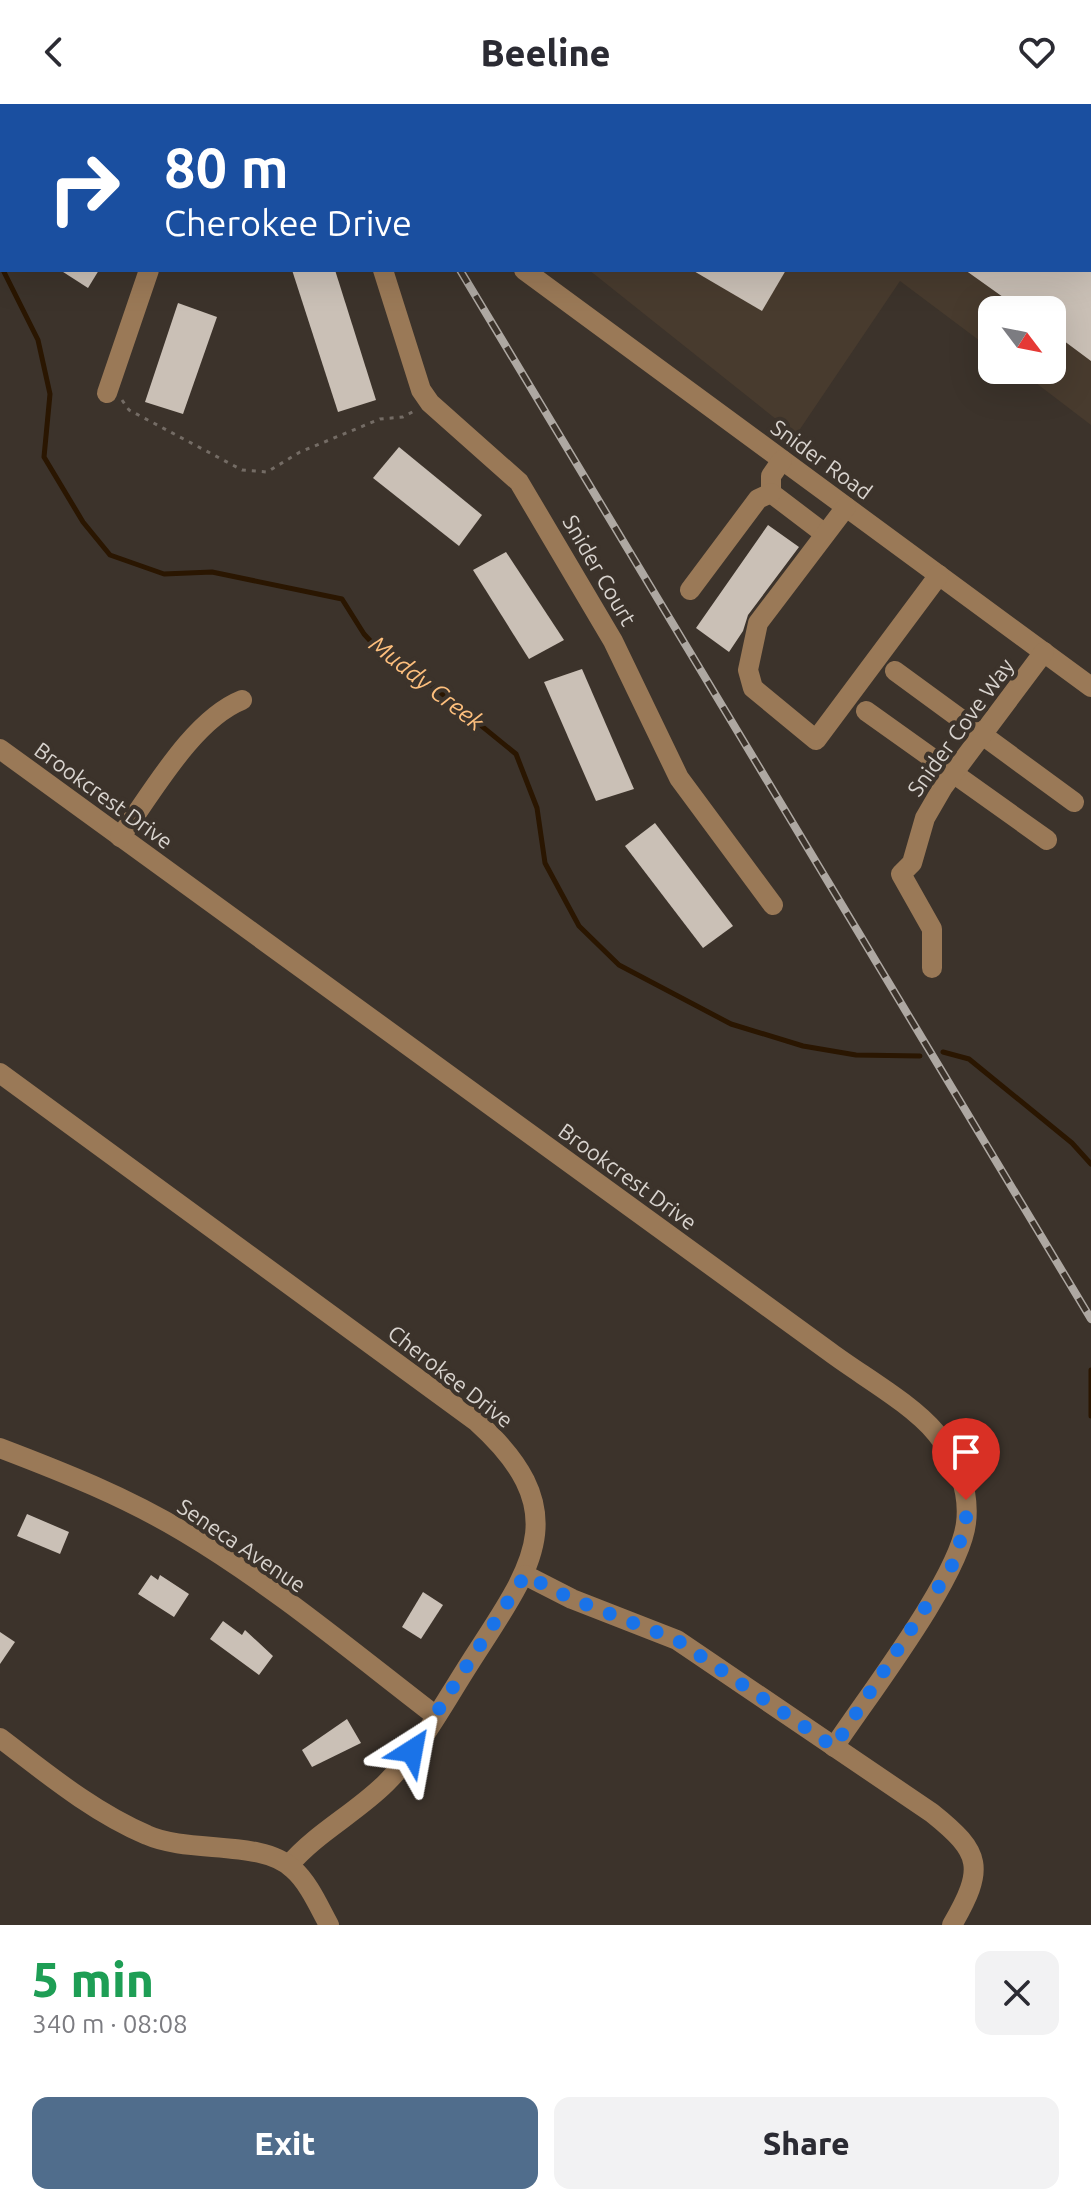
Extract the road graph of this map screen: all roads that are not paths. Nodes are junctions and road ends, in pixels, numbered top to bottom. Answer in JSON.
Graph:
{"nodes":[{"id":1,"x":148,"y":272,"type":"edge"},
{"id":2,"x":384,"y":272,"type":"edge"},
{"id":3,"x":527,"y":272,"type":"edge"},
{"id":4,"x":107,"y":393,"type":"road end"},
{"id":5,"x":782,"y":460,"type":"junction"},
{"id":6,"x":771,"y":493,"type":"junction"},
{"id":7,"x":846,"y":507,"type":"junction"},
{"id":8,"x":825,"y":534,"type":"junction"},
{"id":9,"x":939,"y":575,"type":"junction"},
{"id":10,"x":690,"y":590,"type":"dead end"},
{"id":11,"x":1044,"y":652,"type":"junction"},
{"id":12,"x":895,"y":671,"type":"dead end"},
{"id":13,"x":1091,"y":687,"type":"edge"},
{"id":14,"x":242,"y":700,"type":"dead end"},
{"id":15,"x":866,"y":711,"type":"dead end"},
{"id":16,"x":982,"y":735,"type":"junction"},
{"id":17,"x":0,"y":749,"type":"edge"},
{"id":18,"x":953,"y":775,"type":"junction"},
{"id":19,"x":1074,"y":802,"type":"dead end"},
{"id":20,"x":120,"y":837,"type":"junction"},
{"id":21,"x":1047,"y":840,"type":"dead end"},
{"id":22,"x":773,"y":905,"type":"dead end"},
{"id":23,"x":932,"y":968,"type":"dead end"},
{"id":24,"x":0,"y":1073,"type":"edge"},
{"id":25,"x":0,"y":1448,"type":"edge"},
{"id":26,"x":525,"y":1575,"type":"junction"},
{"id":27,"x":436,"y":1716,"type":"junction"},
{"id":28,"x":0,"y":1738,"type":"edge"},
{"id":29,"x":834,"y":1747,"type":"junction"},
{"id":30,"x":289,"y":1865,"type":"junction"},
{"id":31,"x":329,"y":1925,"type":"edge"},
{"id":32,"x":952,"y":1925,"type":"edge"}],
"edges":[{"from":1,"to":4,"type":"street"},
{"from":2,"to":22,"type":"street","name":"Snider Court"},
{"from":3,"to":5,"type":"street","name":"Snider Road"},
{"from":5,"to":6,"type":"street"},
{"from":5,"to":7,"type":"street","name":"Snider Road"},
{"from":6,"to":8,"type":"street"},
{"from":6,"to":10,"type":"street"},
{"from":7,"to":8,"type":"street"},
{"from":7,"to":9,"type":"street","name":"Snider Road"},
{"from":8,"to":9,"type":"street"},
{"from":9,"to":11,"type":"street","name":"Snider Road"},
{"from":11,"to":13,"type":"street","name":"Snider Road"},
{"from":11,"to":16,"type":"street","name":"Snider Cove Way"},
{"from":12,"to":16,"type":"street"},
{"from":14,"to":20,"type":"street"},
{"from":15,"to":18,"type":"street"},
{"from":16,"to":18,"type":"street","name":"Snider Cove Way"},
{"from":16,"to":19,"type":"street"},
{"from":17,"to":20,"type":"street","name":"Brookcrest Drive"},
{"from":18,"to":21,"type":"street"},
{"from":18,"to":23,"type":"street","name":"Snider Cove Way"},
{"from":20,"to":29,"type":"street","name":"Brookcrest Drive"},
{"from":24,"to":26,"type":"street","name":"Cherokee Drive"},
{"from":25,"to":27,"type":"street","name":"Seneca Avenue"},
{"from":26,"to":27,"type":"street","name":"Cherokee Drive"},
{"from":26,"to":29,"type":"street"},
{"from":27,"to":30,"type":"street","name":"Cherokee Drive"},
{"from":28,"to":30,"type":"street"},
{"from":29,"to":32,"type":"street"},
{"from":30,"to":31,"type":"street"}]}
